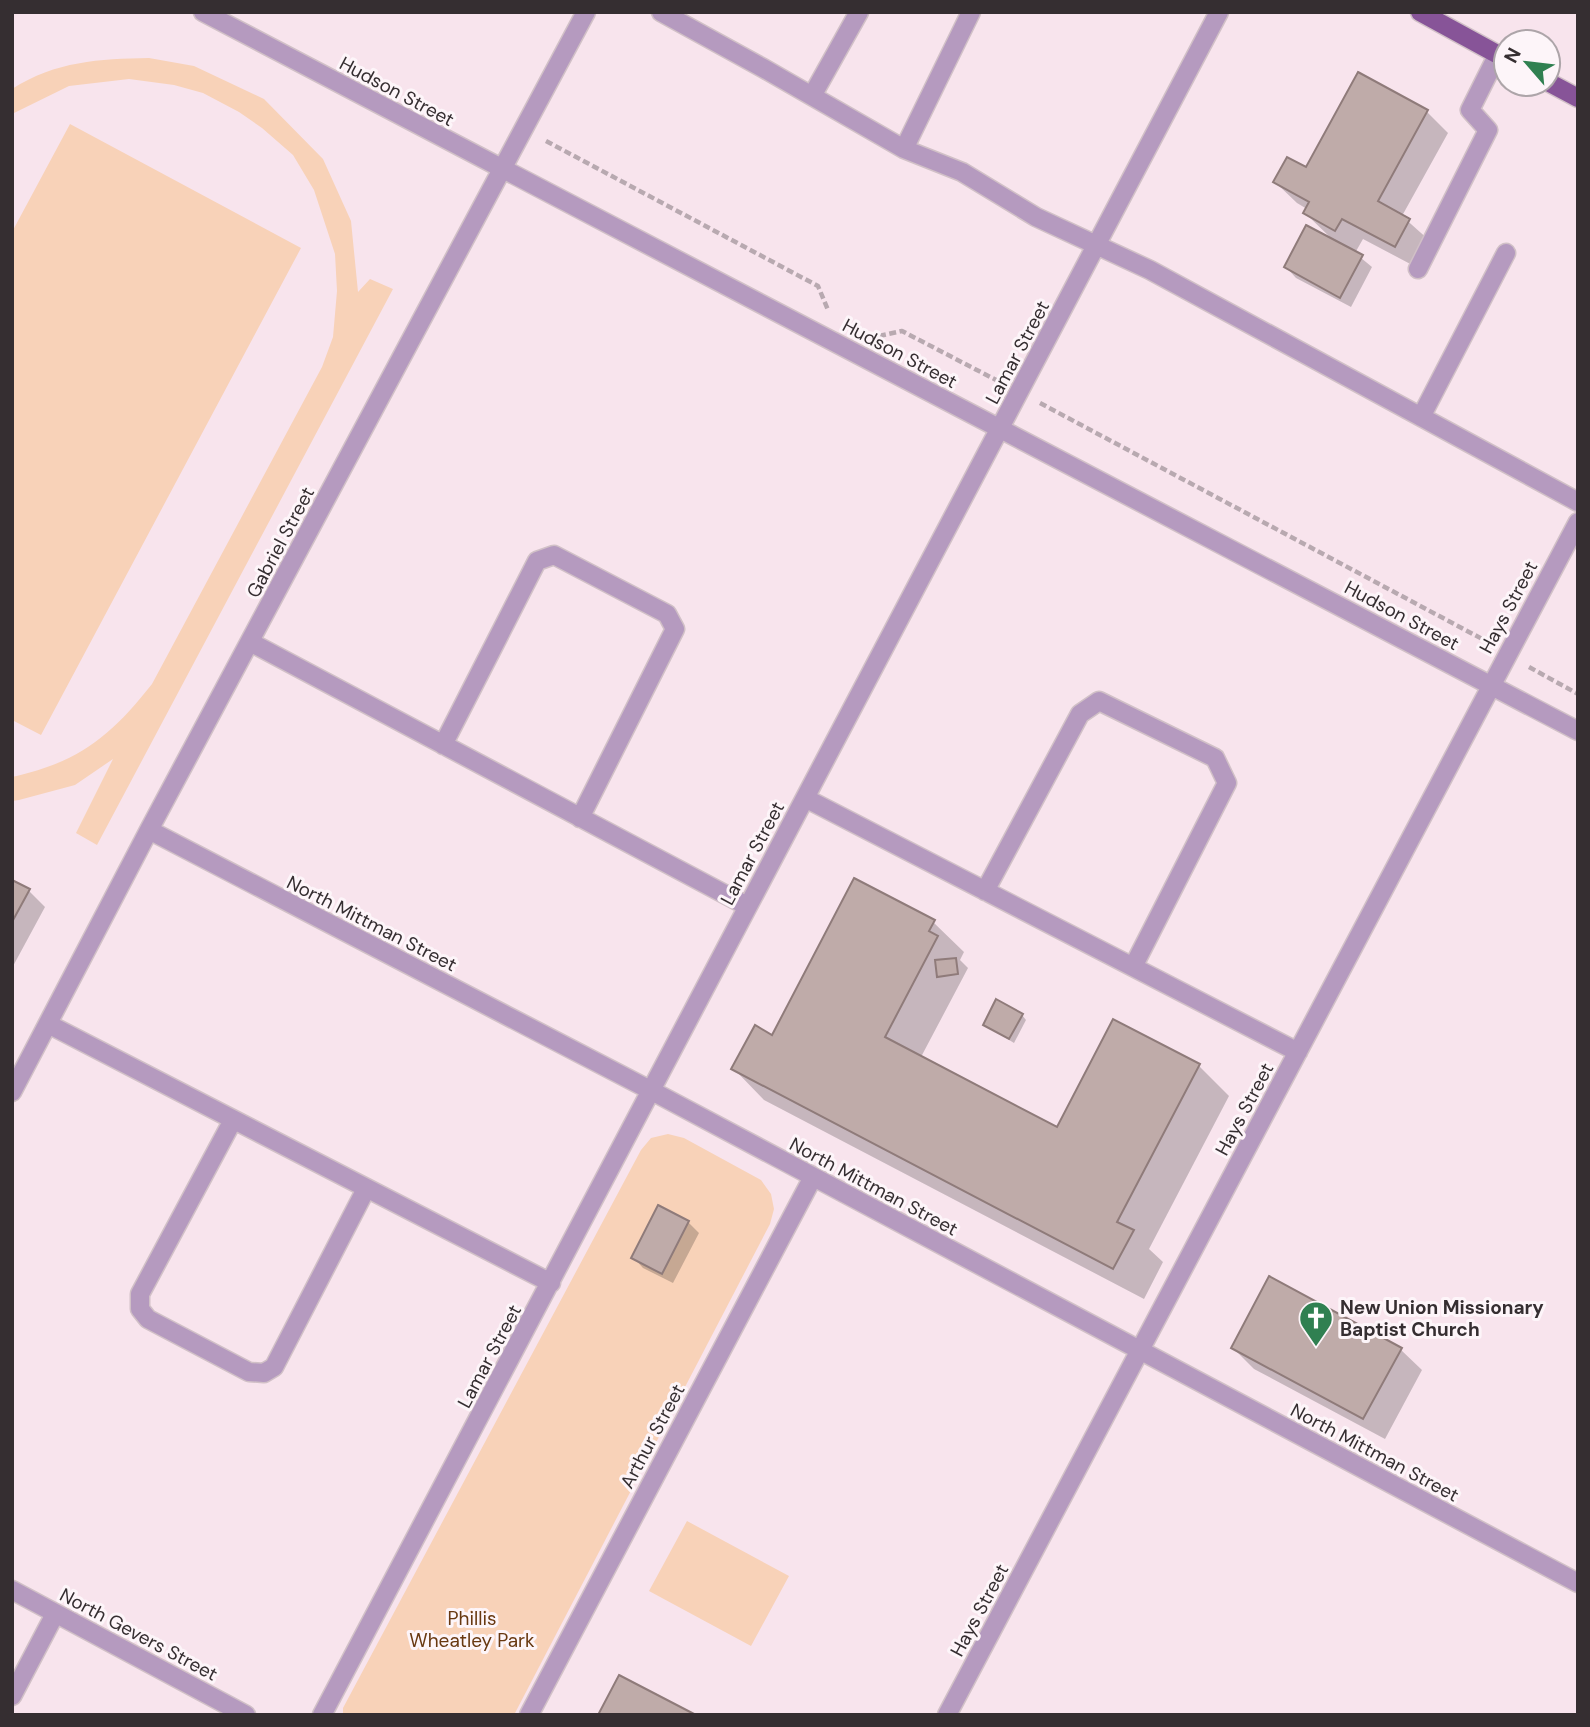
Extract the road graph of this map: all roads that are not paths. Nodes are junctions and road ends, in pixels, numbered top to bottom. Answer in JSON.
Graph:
{"nodes":[{"id":1,"x":202,"y":12,"type":"edge"},
{"id":2,"x":586,"y":12,"type":"edge"},
{"id":3,"x":661,"y":12,"type":"edge"},
{"id":4,"x":859,"y":12,"type":"edge"},
{"id":5,"x":971,"y":12,"type":"edge"},
{"id":6,"x":1219,"y":12,"type":"edge"},
{"id":7,"x":1420,"y":12,"type":"edge"},
{"id":8,"x":1492,"y":52,"type":"edge"},
{"id":9,"x":1492,"y":74,"type":"edge"},
{"id":10,"x":1562,"y":89,"type":"edge"},
{"id":11,"x":812,"y":96,"type":"junction"},
{"id":12,"x":1578,"y":98,"type":"edge"},
{"id":13,"x":904,"y":149,"type":"junction"},
{"id":14,"x":503,"y":170,"type":"junction"},
{"id":15,"x":1097,"y":244,"type":"junction"},
{"id":16,"x":1506,"y":253,"type":"dead end"},
{"id":17,"x":1418,"y":269,"type":"dead end"},
{"id":18,"x":1421,"y":417,"type":"junction"},
{"id":19,"x":999,"y":430,"type":"junction"},
{"id":20,"x":1578,"y":502,"type":"edge"},
{"id":21,"x":1578,"y":522,"type":"edge"},
{"id":22,"x":250,"y":642,"type":"junction"},
{"id":23,"x":1490,"y":685,"type":"junction"},
{"id":24,"x":1578,"y":731,"type":"edge"},
{"id":25,"x":443,"y":745,"type":"junction"},
{"id":26,"x":805,"y":798,"type":"junction"},
{"id":27,"x":580,"y":818,"type":"junction"},
{"id":28,"x":149,"y":830,"type":"junction"},
{"id":29,"x":985,"y":891,"type":"junction"},
{"id":30,"x":747,"y":906,"type":"junction"},
{"id":31,"x":1133,"y":967,"type":"junction"},
{"id":32,"x":48,"y":1024,"type":"junction"},
{"id":33,"x":1298,"y":1052,"type":"junction"},
{"id":34,"x":652,"y":1091,"type":"junction"},
{"id":35,"x":12,"y":1092,"type":"edge"},
{"id":36,"x":233,"y":1120,"type":"junction"},
{"id":37,"x":813,"y":1177,"type":"junction"},
{"id":38,"x":366,"y":1189,"type":"junction"},
{"id":39,"x":551,"y":1283,"type":"junction"},
{"id":40,"x":1141,"y":1351,"type":"junction"},
{"id":41,"x":1578,"y":1583,"type":"edge"},
{"id":42,"x":12,"y":1590,"type":"edge"},
{"id":43,"x":55,"y":1614,"type":"junction"},
{"id":44,"x":12,"y":1696,"type":"edge"},
{"id":45,"x":246,"y":1715,"type":"edge"},
{"id":46,"x":323,"y":1715,"type":"edge"},
{"id":47,"x":529,"y":1715,"type":"edge"},
{"id":48,"x":947,"y":1715,"type":"edge"}],
"edges":[{"from":1,"to":14,"type":"street","name":"Hudson Street"},
{"from":2,"to":14,"type":"street","name":"Gabriel Street"},
{"from":3,"to":11,"type":"street"},
{"from":4,"to":11,"type":"street"},
{"from":5,"to":13,"type":"street"},
{"from":6,"to":15,"type":"street","name":"Lamar Street"},
{"from":7,"to":8,"type":"main road"},
{"from":9,"to":17,"type":"street"},
{"from":10,"to":12,"type":"main road"},
{"from":11,"to":13,"type":"street"},
{"from":13,"to":15,"type":"street"},
{"from":14,"to":19,"type":"street","name":"Hudson Street"},
{"from":14,"to":22,"type":"street","name":"Gabriel Street"},
{"from":15,"to":18,"type":"street"},
{"from":15,"to":19,"type":"street","name":"Lamar Street"},
{"from":16,"to":18,"type":"street"},
{"from":18,"to":20,"type":"street"},
{"from":19,"to":23,"type":"street","name":"Hudson Street"},
{"from":19,"to":26,"type":"street","name":"Lamar Street"},
{"from":21,"to":23,"type":"street","name":"Hays Street"},
{"from":22,"to":25,"type":"street"},
{"from":22,"to":28,"type":"street","name":"Gabriel Street"},
{"from":23,"to":24,"type":"street","name":"Hudson Street"},
{"from":23,"to":33,"type":"street","name":"Hays Street"},
{"from":25,"to":27,"type":"street"},
{"from":25,"to":27,"type":"street"},
{"from":26,"to":29,"type":"street"},
{"from":26,"to":30,"type":"street","name":"Lamar Street"},
{"from":27,"to":30,"type":"street"},
{"from":28,"to":32,"type":"street","name":"Gabriel Street"},
{"from":28,"to":34,"type":"street","name":"North Mittman Street"},
{"from":29,"to":31,"type":"street"},
{"from":29,"to":31,"type":"street"},
{"from":30,"to":34,"type":"street","name":"Lamar Street"},
{"from":31,"to":33,"type":"street"},
{"from":32,"to":35,"type":"street","name":"Gabriel Street"},
{"from":32,"to":36,"type":"street"},
{"from":33,"to":40,"type":"street","name":"Hays Street"},
{"from":34,"to":37,"type":"street","name":"North Mittman Street"},
{"from":34,"to":39,"type":"street","name":"Lamar Street"},
{"from":36,"to":38,"type":"street"},
{"from":36,"to":38,"type":"street"},
{"from":37,"to":40,"type":"street","name":"North Mittman Street"},
{"from":37,"to":47,"type":"street","name":"Arthur Street"},
{"from":38,"to":39,"type":"street"},
{"from":39,"to":46,"type":"street","name":"Lamar Street"},
{"from":40,"to":41,"type":"street","name":"North Mittman Street"},
{"from":40,"to":48,"type":"street","name":"Hays Street"},
{"from":42,"to":43,"type":"street","name":"North Gevers Street"},
{"from":43,"to":44,"type":"street"},
{"from":43,"to":45,"type":"street","name":"North Gevers Street"}]}
